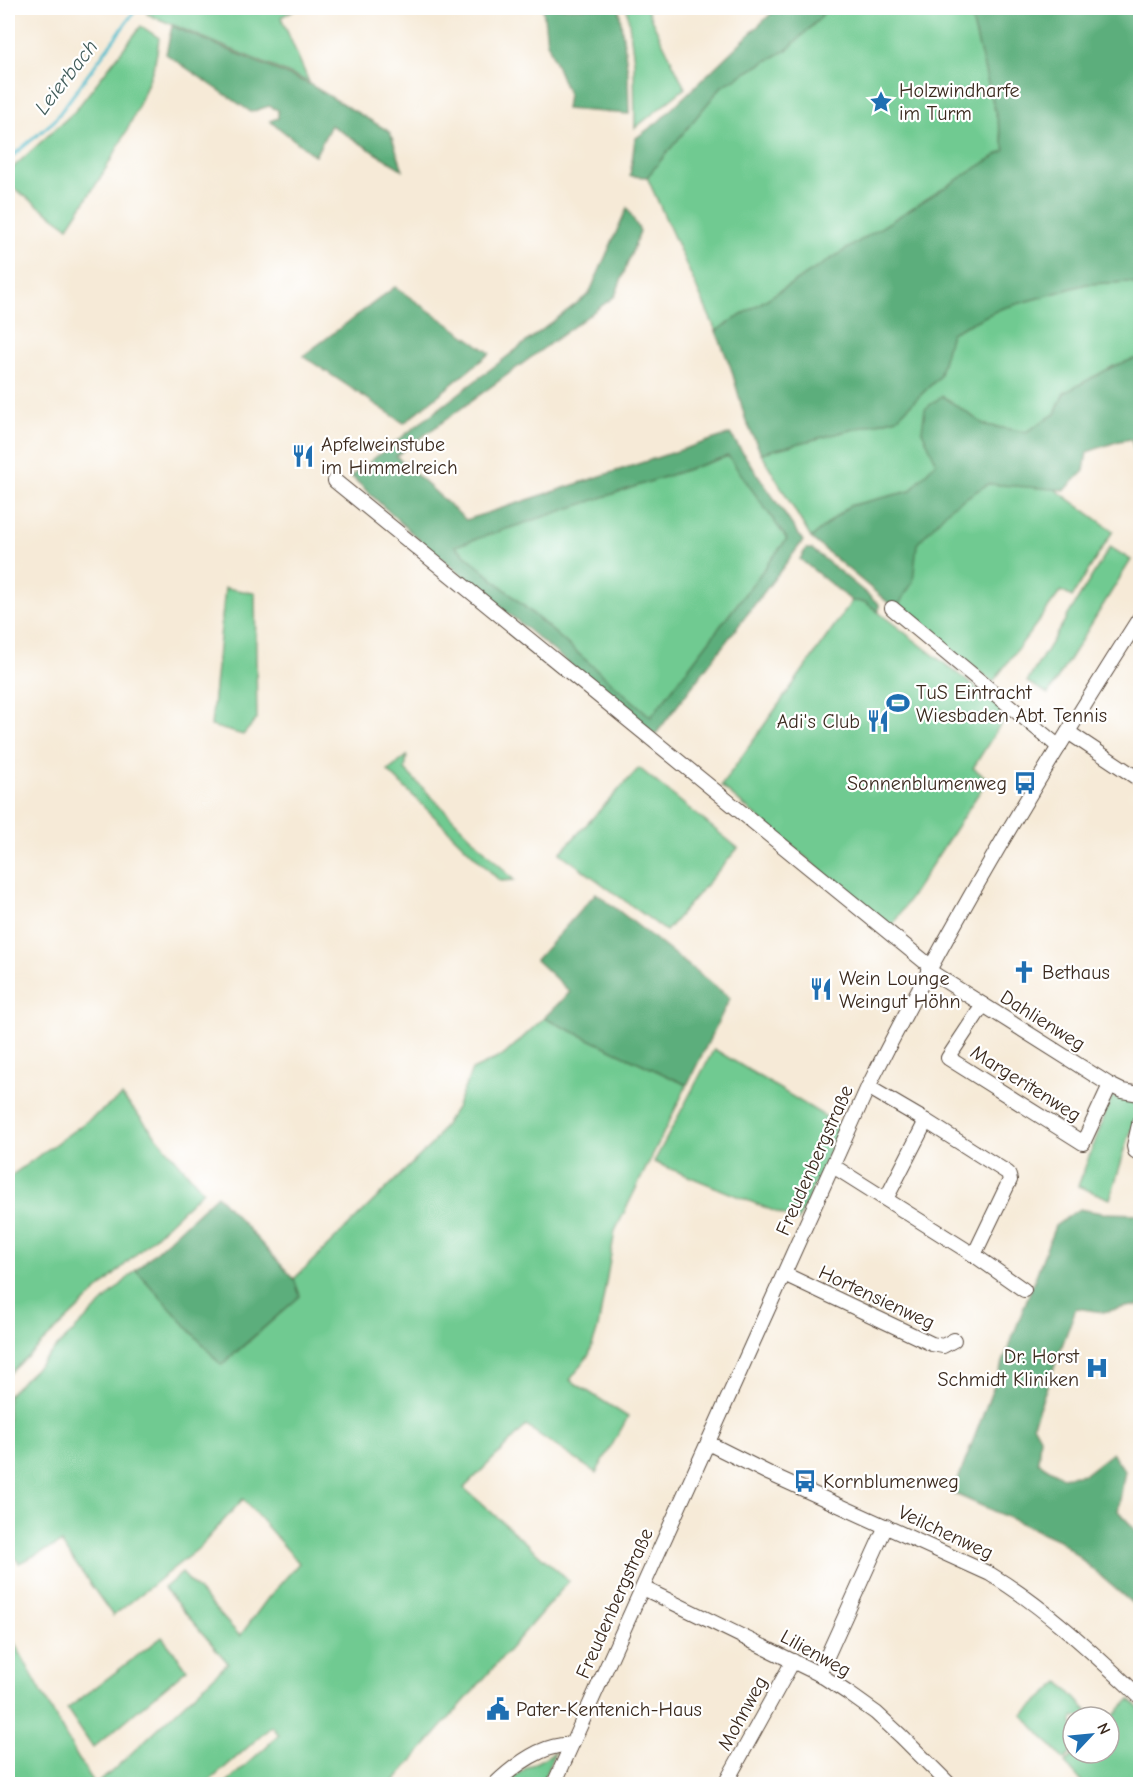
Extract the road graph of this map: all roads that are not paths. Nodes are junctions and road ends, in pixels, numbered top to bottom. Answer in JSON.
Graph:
{"nodes":[{"id":1,"x":335,"y":481,"type":"dead end"},
{"id":2,"x":892,"y":608,"type":"dead end"},
{"id":3,"x":1140,"y":617,"type":"edge"},
{"id":4,"x":1068,"y":732,"type":"junction"},
{"id":5,"x":1059,"y":747,"type":"junction"},
{"id":6,"x":1140,"y":780,"type":"edge"},
{"id":7,"x":929,"y":968,"type":"junction"},
{"id":8,"x":983,"y":1005,"type":"junction"},
{"id":9,"x":1110,"y":1085,"type":"junction"},
{"id":10,"x":868,"y":1087,"type":"junction"},
{"id":11,"x":1140,"y":1094,"type":"edge"},
{"id":12,"x":1140,"y":1120,"type":"edge"},
{"id":13,"x":926,"y":1121,"type":"junction"},
{"id":14,"x":1140,"y":1155,"type":"edge"},
{"id":15,"x":832,"y":1166,"type":"junction"},
{"id":16,"x":886,"y":1199,"type":"junction"},
{"id":17,"x":974,"y":1255,"type":"junction"},
{"id":18,"x":784,"y":1274,"type":"junction"},
{"id":19,"x":1024,"y":1290,"type":"dead end"},
{"id":20,"x":954,"y":1340,"type":"dead end"},
{"id":21,"x":708,"y":1443,"type":"junction"},
{"id":22,"x":886,"y":1526,"type":"junction"},
{"id":23,"x":643,"y":1588,"type":"junction"},
{"id":24,"x":793,"y":1661,"type":"junction"},
{"id":25,"x":819,"y":1674,"type":"junction"},
{"id":26,"x":1140,"y":1697,"type":"edge"},
{"id":27,"x":571,"y":1745,"type":"junction"},
{"id":28,"x":495,"y":1785,"type":"edge"},
{"id":29,"x":554,"y":1785,"type":"edge"},
{"id":30,"x":725,"y":1785,"type":"edge"},
{"id":31,"x":949,"y":1785,"type":"edge"}],
"edges":[{"from":1,"to":7,"type":"street","name":"Dahlienweg"},
{"from":2,"to":5,"type":"street"},
{"from":3,"to":4,"type":"street","name":"Freudenbergstraße"},
{"from":4,"to":5,"type":"street","name":"Freudenbergstraße"},
{"from":4,"to":6,"type":"street"},
{"from":5,"to":7,"type":"street","name":"Freudenbergstraße"},
{"from":7,"to":8,"type":"street","name":"Dahlienweg"},
{"from":7,"to":10,"type":"street","name":"Freudenbergstraße"},
{"from":8,"to":9,"type":"street","name":"Dahlienweg"},
{"from":8,"to":9,"type":"street","name":"Margeritenweg"},
{"from":9,"to":11,"type":"street","name":"Dahlienweg"},
{"from":10,"to":13,"type":"street"},
{"from":10,"to":15,"type":"street","name":"Freudenbergstraße"},
{"from":12,"to":14,"type":"street"},
{"from":13,"to":16,"type":"street"},
{"from":13,"to":17,"type":"street"},
{"from":15,"to":16,"type":"street"},
{"from":15,"to":18,"type":"street","name":"Freudenbergstraße"},
{"from":16,"to":17,"type":"street"},
{"from":17,"to":19,"type":"street"},
{"from":18,"to":20,"type":"street","name":"Hortensienweg"},
{"from":18,"to":21,"type":"street","name":"Freudenbergstraße"},
{"from":21,"to":22,"type":"street","name":"Veilchenweg"},
{"from":21,"to":23,"type":"street","name":"Freudenbergstraße"},
{"from":22,"to":25,"type":"street"},
{"from":22,"to":26,"type":"street","name":"Veilchenweg"},
{"from":23,"to":24,"type":"street","name":"Lilienweg"},
{"from":23,"to":27,"type":"street","name":"Freudenbergstraße"},
{"from":24,"to":25,"type":"street","name":"Lilienweg"},
{"from":24,"to":30,"type":"street","name":"Mohnweg"},
{"from":25,"to":31,"type":"street","name":"Lilienweg"},
{"from":27,"to":28,"type":"street"},
{"from":27,"to":29,"type":"street","name":"Freudenbergstraße"}]}
